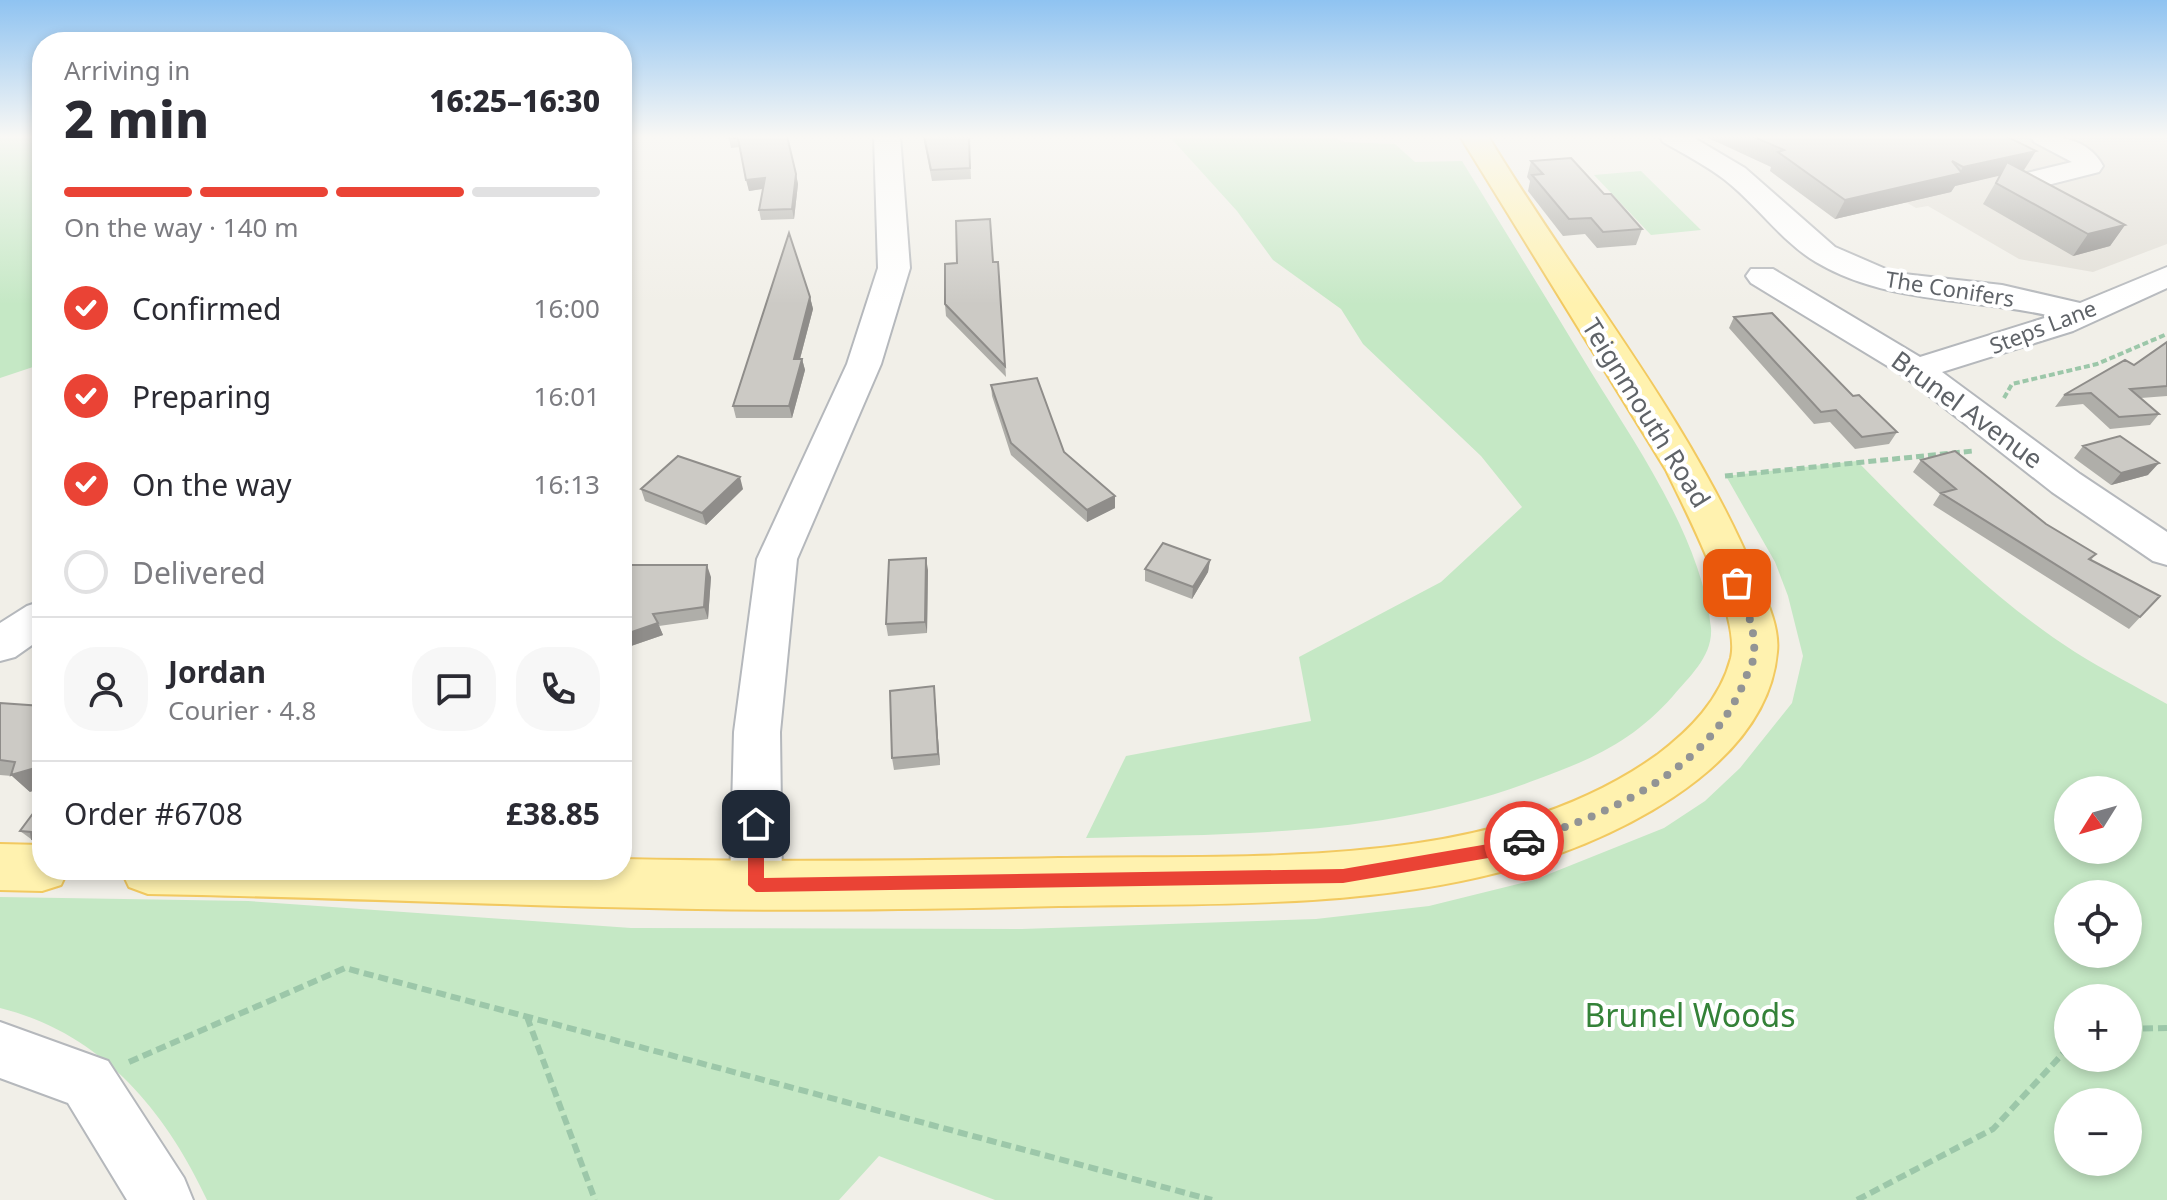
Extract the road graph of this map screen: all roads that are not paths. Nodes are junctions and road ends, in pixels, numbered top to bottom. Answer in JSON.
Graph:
{"nodes":[{"id":1,"x":890,"y":192,"type":"edge"},
{"id":2,"x":1508,"y":192,"type":"edge"},
{"id":3,"x":1755,"y":192,"type":"edge"},
{"id":4,"x":2059,"y":192,"type":"edge"},
{"id":5,"x":2070,"y":196,"type":"edge"},
{"id":6,"x":1762,"y":276,"type":"dead end"},
{"id":7,"x":2167,"y":276,"type":"edge"},
{"id":8,"x":2080,"y":313,"type":"junction"},
{"id":9,"x":1916,"y":369,"type":"junction"},
{"id":10,"x":2167,"y":551,"type":"edge"},
{"id":11,"x":32,"y":624,"type":"edge"},
{"id":12,"x":0,"y":645,"type":"edge"},
{"id":13,"x":0,"y":867,"type":"edge"},
{"id":14,"x":32,"y":868,"type":"edge"},
{"id":15,"x":567,"y":880,"type":"edge"},
{"id":16,"x":756,"y":885,"type":"junction"},
{"id":17,"x":0,"y":1050,"type":"edge"},
{"id":18,"x":162,"y":1200,"type":"edge"}],
"edges":[{"from":1,"to":16,"type":"street"},
{"from":2,"to":16,"type":"main road","name":"Teignmouth Road"},
{"from":3,"to":8,"type":"street","name":"The Conifers"},
{"from":4,"to":5,"type":"street"},
{"from":6,"to":9,"type":"street","name":"Brunel Avenue"},
{"from":7,"to":8,"type":"street","name":"Steps Lane"},
{"from":8,"to":9,"type":"street","name":"Steps Lane"},
{"from":9,"to":10,"type":"street","name":"Brunel Avenue"},
{"from":11,"to":12,"type":"street"},
{"from":13,"to":14,"type":"main road"},
{"from":15,"to":16,"type":"main road","name":"Teignmouth Road"},
{"from":17,"to":18,"type":"street"}]}
